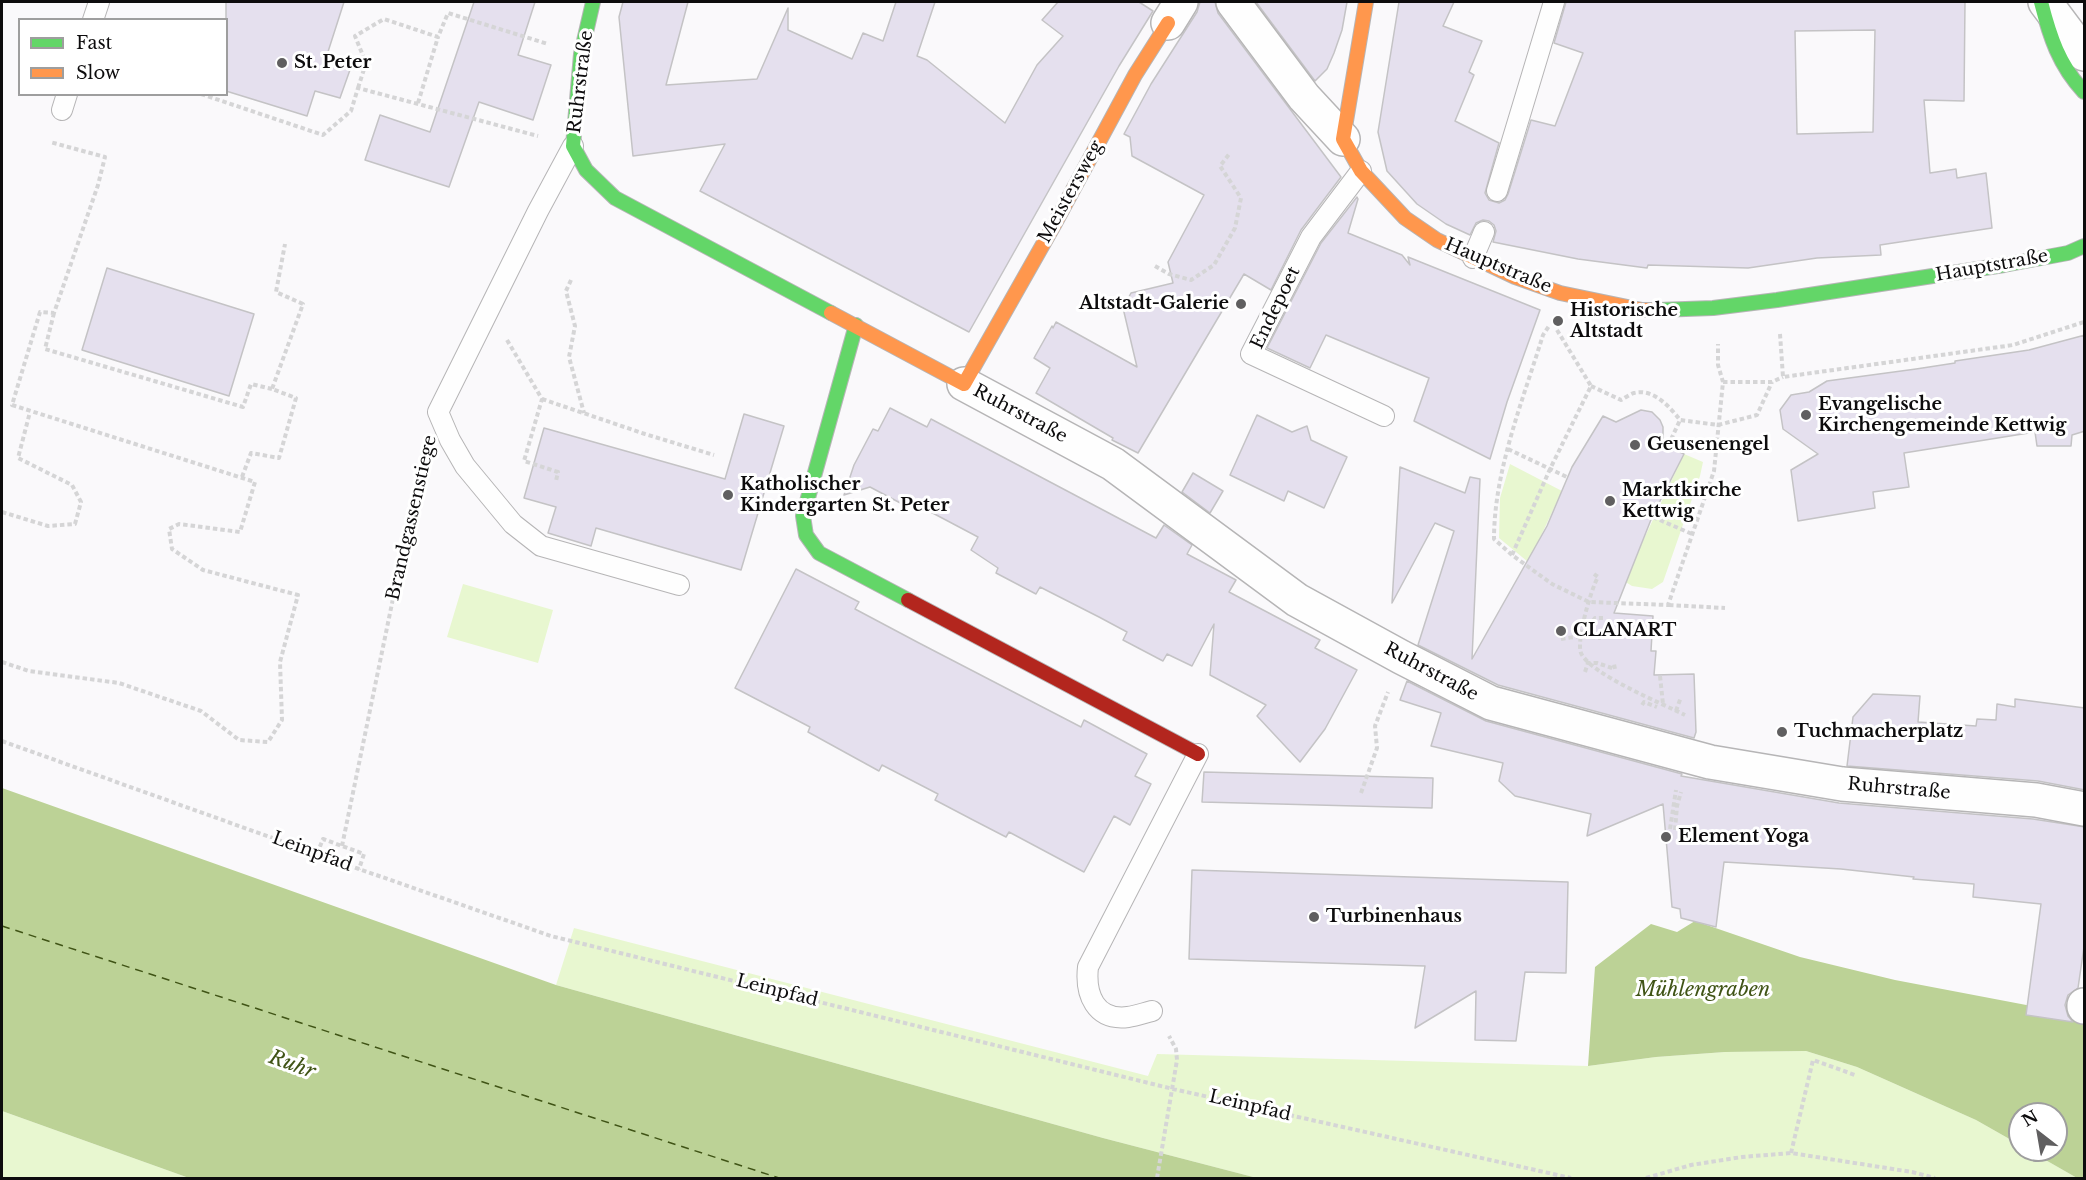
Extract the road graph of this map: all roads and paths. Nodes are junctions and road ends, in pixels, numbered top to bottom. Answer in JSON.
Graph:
{"nodes":[{"id":1,"x":99,"y":2,"type":"edge"},
{"id":2,"x":593,"y":2,"type":"edge"},
{"id":3,"x":1233,"y":2,"type":"edge"},
{"id":4,"x":1366,"y":2,"type":"edge"},
{"id":5,"x":1554,"y":2,"type":"edge"},
{"id":6,"x":2043,"y":2,"type":"edge"},
{"id":7,"x":1174,"y":12,"type":"edge"},
{"id":8,"x":94,"y":18,"type":"edge"},
{"id":9,"x":438,"y":37,"type":"junction"},
{"id":10,"x":581,"y":54,"type":"junction"},
{"id":11,"x":2085,"y":54,"type":"edge"},
{"id":12,"x":358,"y":88,"type":"junction"},
{"id":13,"x":2085,"y":92,"type":"edge"},
{"id":14,"x":207,"y":96,"type":"edge"},
{"id":15,"x":418,"y":103,"type":"junction"},
{"id":16,"x":1343,"y":139,"type":"junction"},
{"id":17,"x":50,"y":142,"type":"dead end"},
{"id":18,"x":573,"y":146,"type":"junction"},
{"id":19,"x":1230,"y":153,"type":"dead end"},
{"id":20,"x":1361,"y":171,"type":"junction"},
{"id":21,"x":1497,"y":190,"type":"dead end"},
{"id":22,"x":1484,"y":232,"type":"dead end"},
{"id":23,"x":285,"y":244,"type":"dead end"},
{"id":24,"x":2085,"y":246,"type":"edge"},
{"id":25,"x":1473,"y":258,"type":"junction"},
{"id":26,"x":1155,"y":266,"type":"dead end"},
{"id":27,"x":571,"y":280,"type":"dead end"},
{"id":28,"x":1777,"y":300,"type":"junction"},
{"id":29,"x":54,"y":313,"type":"junction"},
{"id":30,"x":2085,"y":322,"type":"edge"},
{"id":31,"x":856,"y":325,"type":"junction"},
{"id":32,"x":504,"y":335,"type":"dead end"},
{"id":33,"x":1719,"y":350,"type":"dead end"},
{"id":34,"x":1783,"y":377,"type":"junction"},
{"id":35,"x":1723,"y":382,"type":"junction"},
{"id":36,"x":1772,"y":382,"type":"junction"},
{"id":37,"x":964,"y":384,"type":"junction"},
{"id":38,"x":1591,"y":386,"type":"junction"},
{"id":39,"x":272,"y":389,"type":"junction"},
{"id":40,"x":542,"y":399,"type":"junction"},
{"id":41,"x":30,"y":412,"type":"junction"},
{"id":42,"x":438,"y":412,"type":"junction"},
{"id":43,"x":584,"y":413,"type":"junction"},
{"id":44,"x":1384,"y":416,"type":"dead end"},
{"id":45,"x":1680,"y":420,"type":"junction"},
{"id":46,"x":1718,"y":426,"type":"junction"},
{"id":47,"x":1668,"y":446,"type":"dead end"},
{"id":48,"x":1508,"y":449,"type":"junction"},
{"id":49,"x":714,"y":454,"type":"dead end"},
{"id":50,"x":1550,"y":469,"type":"junction"},
{"id":51,"x":243,"y":477,"type":"junction"},
{"id":52,"x":1569,"y":478,"type":"dead end"},
{"id":53,"x":556,"y":481,"type":"dead end"},
{"id":54,"x":2,"y":512,"type":"edge"},
{"id":55,"x":1653,"y":517,"type":"dead end"},
{"id":56,"x":1692,"y":534,"type":"junction"},
{"id":57,"x":1512,"y":555,"type":"junction"},
{"id":58,"x":1594,"y":574,"type":"dead end"},
{"id":59,"x":679,"y":585,"type":"dead end"},
{"id":60,"x":1589,"y":602,"type":"junction"},
{"id":61,"x":1668,"y":605,"type":"junction"},
{"id":62,"x":1725,"y":608,"type":"dead end"},
{"id":63,"x":1603,"y":618,"type":"dead end"},
{"id":64,"x":1581,"y":636,"type":"junction"},
{"id":65,"x":1601,"y":638,"type":"dead end"},
{"id":66,"x":1562,"y":639,"type":"dead end"},
{"id":67,"x":1401,"y":657,"type":"junction"},
{"id":68,"x":2,"y":662,"type":"edge"},
{"id":69,"x":1588,"y":663,"type":"junction"},
{"id":70,"x":1614,"y":664,"type":"dead end"},
{"id":71,"x":1585,"y":672,"type":"dead end"},
{"id":72,"x":1660,"y":676,"type":"dead end"},
{"id":73,"x":1624,"y":684,"type":"junction"},
{"id":74,"x":1621,"y":691,"type":"dead end"},
{"id":75,"x":1680,"y":697,"type":"dead end"},
{"id":76,"x":1642,"y":705,"type":"dead end"},
{"id":77,"x":1665,"y":705,"type":"junction"},
{"id":78,"x":1676,"y":711,"type":"junction"},
{"id":79,"x":1690,"y":718,"type":"dead end"},
{"id":80,"x":2,"y":741,"type":"edge"},
{"id":81,"x":1198,"y":754,"type":"joint"},
{"id":82,"x":1361,"y":794,"type":"dead end"},
{"id":83,"x":1672,"y":803,"type":"dead end"},
{"id":84,"x":2085,"y":809,"type":"edge"},
{"id":85,"x":1670,"y":829,"type":"dead end"},
{"id":86,"x":342,"y":846,"type":"junction"},
{"id":87,"x":317,"y":854,"type":"junction"},
{"id":88,"x":359,"y":869,"type":"junction"},
{"id":89,"x":1152,"y":1011,"type":"joint"},
{"id":90,"x":1855,"y":1075,"type":"dead end"},
{"id":91,"x":1173,"y":1089,"type":"junction"},
{"id":92,"x":1791,"y":1153,"type":"junction"},
{"id":93,"x":1157,"y":1179,"type":"edge"},
{"id":94,"x":1571,"y":1179,"type":"edge"},
{"id":95,"x":1647,"y":1179,"type":"edge"},
{"id":96,"x":1935,"y":1179,"type":"edge"}],
"edges":[{"from":1,"to":8,"type":"lane"},
{"from":2,"to":10,"type":"street","name":"Ruhrstraße"},
{"from":3,"to":16,"type":"street","name":"Hauptstraße"},
{"from":4,"to":16,"type":"street"},
{"from":5,"to":21,"type":"lane"},
{"from":6,"to":11,"type":"street"},
{"from":6,"to":13,"type":"street"},
{"from":7,"to":37,"type":"street","name":"Meistersweg"},
{"from":9,"to":10,"type":"path"},
{"from":9,"to":12,"type":"path"},
{"from":9,"to":15,"type":"path"},
{"from":10,"to":18,"type":"street","name":"Ruhrstraße"},
{"from":12,"to":14,"type":"path"},
{"from":12,"to":15,"type":"path"},
{"from":15,"to":18,"type":"path"},
{"from":16,"to":20,"type":"street","name":"Hauptstraße"},
{"from":17,"to":29,"type":"path"},
{"from":18,"to":31,"type":"street","name":"Ruhrstraße"},
{"from":18,"to":42,"type":"lane","name":"Brandgassenstiege"},
{"from":19,"to":26,"type":"path"},
{"from":20,"to":25,"type":"street","name":"Hauptstraße"},
{"from":20,"to":44,"type":"lane","name":"Endepoet"},
{"from":22,"to":25,"type":"lane"},
{"from":23,"to":39,"type":"path"},
{"from":24,"to":28,"type":"street","name":"Hauptstraße"},
{"from":25,"to":28,"type":"street","name":"Hauptstraße"},
{"from":27,"to":43,"type":"path"},
{"from":28,"to":34,"type":"path"},
{"from":29,"to":39,"type":"path"},
{"from":29,"to":41,"type":"path"},
{"from":30,"to":34,"type":"path"},
{"from":31,"to":37,"type":"street","name":"Ruhrstraße"},
{"from":31,"to":81,"type":"street"},
{"from":32,"to":40,"type":"path"},
{"from":33,"to":35,"type":"path"},
{"from":34,"to":36,"type":"path"},
{"from":35,"to":36,"type":"path"},
{"from":35,"to":46,"type":"path"},
{"from":36,"to":46,"type":"path"},
{"from":37,"to":67,"type":"street","name":"Ruhrstraße"},
{"from":38,"to":45,"type":"path"},
{"from":38,"to":48,"type":"path"},
{"from":38,"to":50,"type":"path"},
{"from":39,"to":51,"type":"path"},
{"from":40,"to":43,"type":"path"},
{"from":40,"to":53,"type":"path"},
{"from":41,"to":51,"type":"path"},
{"from":41,"to":54,"type":"path"},
{"from":42,"to":59,"type":"lane"},
{"from":42,"to":86,"type":"path","name":"Brandgassenstiege"},
{"from":43,"to":49,"type":"path"},
{"from":45,"to":46,"type":"path"},
{"from":45,"to":47,"type":"path"},
{"from":46,"to":56,"type":"path"},
{"from":48,"to":50,"type":"path"},
{"from":48,"to":57,"type":"path"},
{"from":50,"to":52,"type":"path"},
{"from":50,"to":57,"type":"path"},
{"from":51,"to":68,"type":"path"},
{"from":55,"to":56,"type":"path"},
{"from":56,"to":61,"type":"path"},
{"from":57,"to":60,"type":"path"},
{"from":58,"to":60,"type":"path"},
{"from":60,"to":61,"type":"path"},
{"from":60,"to":64,"type":"path"},
{"from":61,"to":62,"type":"path"},
{"from":63,"to":64,"type":"path"},
{"from":64,"to":65,"type":"path"},
{"from":64,"to":66,"type":"path"},
{"from":64,"to":69,"type":"path"},
{"from":67,"to":82,"type":"path"},
{"from":67,"to":84,"type":"street","name":"Ruhrstraße"},
{"from":69,"to":70,"type":"path"},
{"from":69,"to":71,"type":"path"},
{"from":69,"to":73,"type":"path"},
{"from":72,"to":77,"type":"path"},
{"from":73,"to":74,"type":"path"},
{"from":73,"to":77,"type":"path"},
{"from":75,"to":78,"type":"path"},
{"from":76,"to":77,"type":"path"},
{"from":77,"to":78,"type":"path"},
{"from":78,"to":79,"type":"path"},
{"from":80,"to":87,"type":"path","name":"Leinpfad"},
{"from":81,"to":89,"type":"lane"},
{"from":83,"to":85,"type":"path"},
{"from":86,"to":87,"type":"path"},
{"from":86,"to":88,"type":"path"},
{"from":87,"to":88,"type":"path","name":"Leinpfad"},
{"from":88,"to":91,"type":"path","name":"Leinpfad"},
{"from":89,"to":91,"type":"path"},
{"from":90,"to":92,"type":"path"},
{"from":91,"to":93,"type":"path"},
{"from":91,"to":94,"type":"path","name":"Leinpfad"},
{"from":92,"to":95,"type":"path"},
{"from":92,"to":96,"type":"path"}]}
